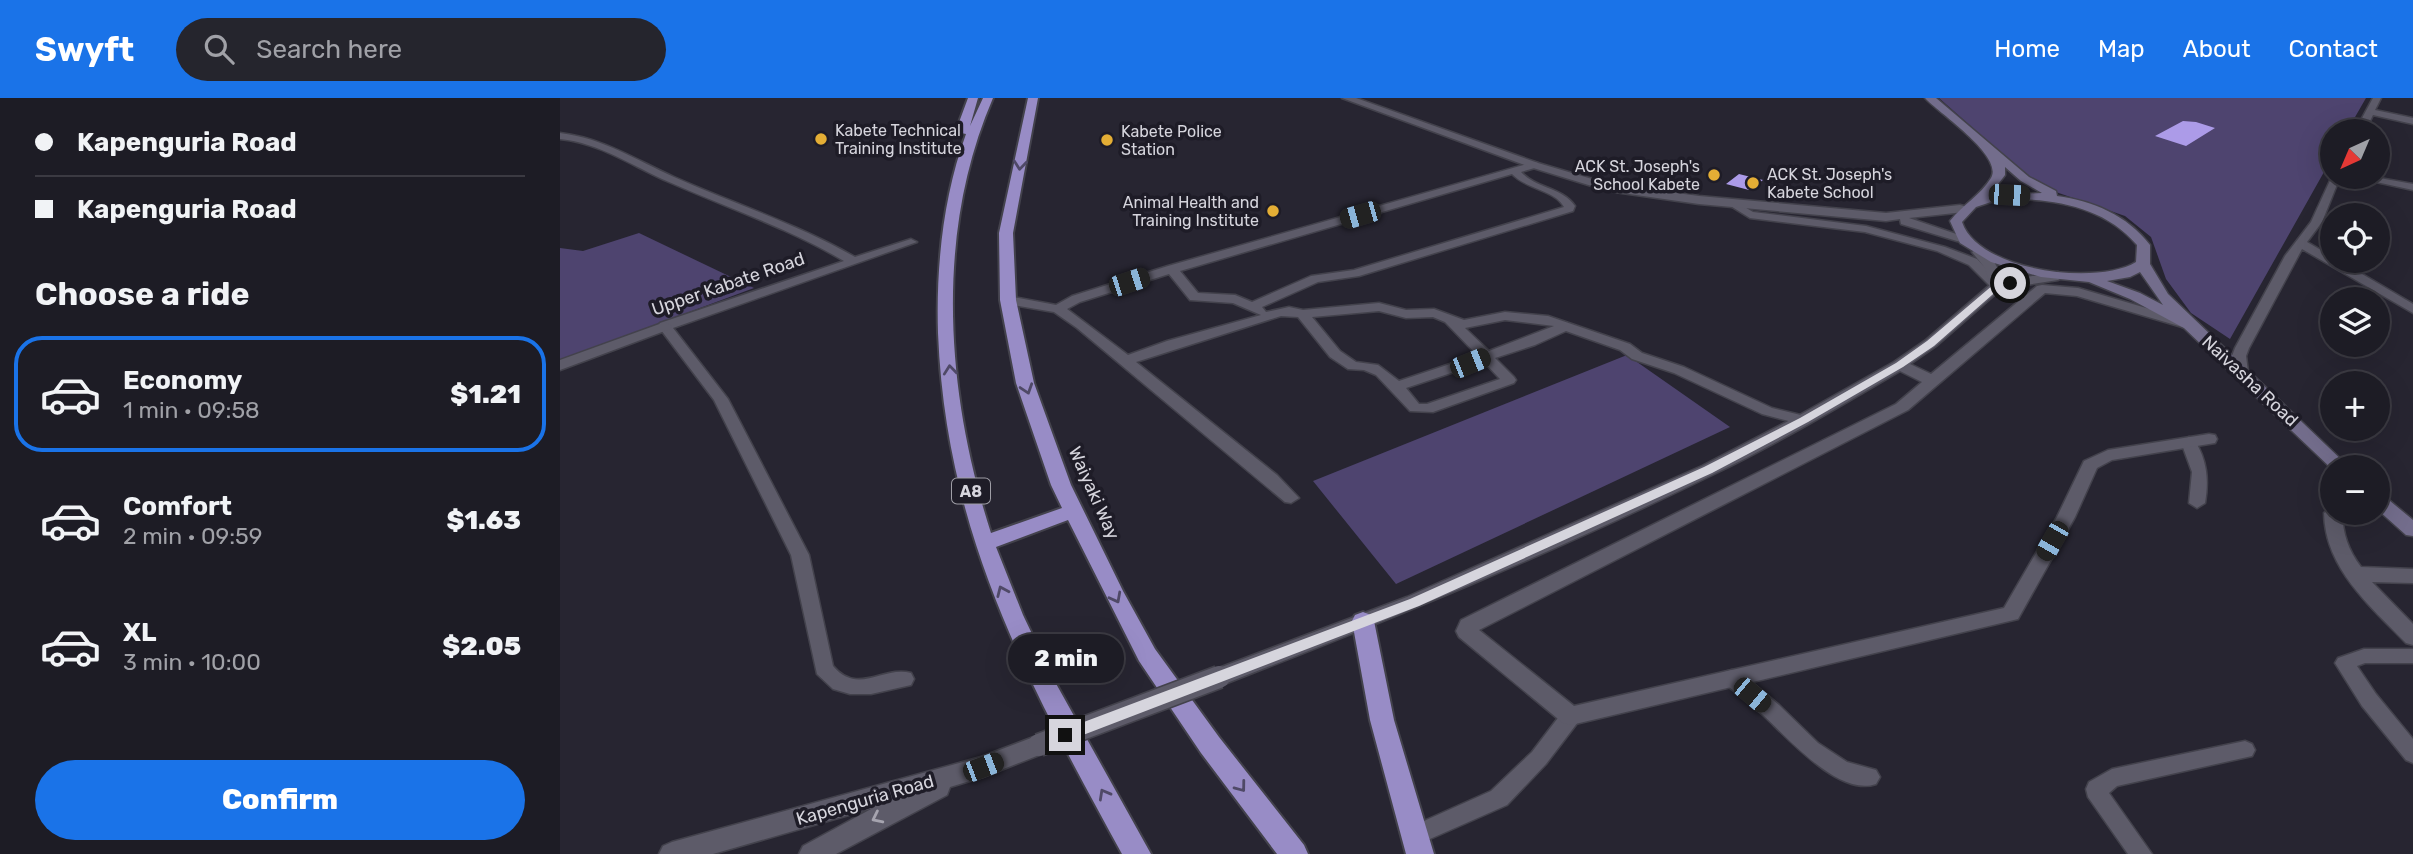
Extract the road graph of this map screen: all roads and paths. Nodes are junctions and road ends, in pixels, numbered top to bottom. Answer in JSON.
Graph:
{"nodes":[{"id":1,"x":973,"y":98,"type":"edge"},
{"id":2,"x":988,"y":98,"type":"edge"},
{"id":3,"x":1033,"y":98,"type":"edge"},
{"id":4,"x":1347,"y":98,"type":"edge"},
{"id":5,"x":1930,"y":98,"type":"edge"},
{"id":6,"x":2377,"y":98,"type":"edge"},
{"id":7,"x":2370,"y":112,"type":"junction"},
{"id":8,"x":2366,"y":119,"type":"edge"},
{"id":9,"x":2413,"y":121,"type":"edge"},
{"id":10,"x":560,"y":136,"type":"edge"},
{"id":11,"x":1978,"y":139,"type":"junction"},
{"id":12,"x":968,"y":146,"type":"junction"},
{"id":13,"x":1534,"y":165,"type":"junction"},
{"id":14,"x":1515,"y":171,"type":"junction"},
{"id":15,"x":2390,"y":183,"type":"edge"},
{"id":16,"x":2413,"y":187,"type":"edge"},
{"id":17,"x":2330,"y":189,"type":"edge"},
{"id":18,"x":1981,"y":198,"type":"junction"},
{"id":19,"x":2062,"y":198,"type":"junction"},
{"id":20,"x":1732,"y":203,"type":"junction"},
{"id":21,"x":1961,"y":209,"type":"junction"},
{"id":22,"x":1886,"y":217,"type":"junction"},
{"id":23,"x":1962,"y":238,"type":"junction"},
{"id":24,"x":911,"y":242,"type":"dead end"},
{"id":25,"x":2301,"y":243,"type":"junction"},
{"id":26,"x":1979,"y":252,"type":"junction"},
{"id":27,"x":853,"y":261,"type":"junction"},
{"id":28,"x":2143,"y":264,"type":"junction"},
{"id":29,"x":1172,"y":269,"type":"junction"},
{"id":30,"x":2058,"y":276,"type":"junction"},
{"id":31,"x":2089,"y":279,"type":"junction"},
{"id":32,"x":1997,"y":286,"type":"junction"},
{"id":33,"x":1008,"y":300,"type":"junction"},
{"id":34,"x":1253,"y":306,"type":"junction"},
{"id":35,"x":1058,"y":309,"type":"junction"},
{"id":36,"x":2413,"y":310,"type":"edge"},
{"id":37,"x":1273,"y":313,"type":"junction"},
{"id":38,"x":1303,"y":314,"type":"junction"},
{"id":39,"x":1451,"y":321,"type":"junction"},
{"id":40,"x":665,"y":326,"type":"junction"},
{"id":41,"x":1565,"y":326,"type":"junction"},
{"id":42,"x":2192,"y":328,"type":"junction"},
{"id":43,"x":1484,"y":357,"type":"junction"},
{"id":44,"x":1126,"y":361,"type":"junction"},
{"id":45,"x":560,"y":365,"type":"edge"},
{"id":46,"x":1899,"y":365,"type":"junction"},
{"id":47,"x":2241,"y":372,"type":"junction"},
{"id":48,"x":1933,"y":381,"type":"junction"},
{"id":49,"x":1396,"y":387,"type":"junction"},
{"id":50,"x":1804,"y":420,"type":"junction"},
{"id":51,"x":2209,"y":439,"type":"dead end"},
{"id":52,"x":2189,"y":442,"type":"junction"},
{"id":53,"x":2327,"y":455,"type":"edge"},
{"id":54,"x":1291,"y":498,"type":"dead end"},
{"id":55,"x":2197,"y":503,"type":"dead end"},
{"id":56,"x":2390,"y":510,"type":"edge"},
{"id":57,"x":1073,"y":511,"type":"junction"},
{"id":58,"x":2333,"y":525,"type":"edge"},
{"id":59,"x":2413,"y":530,"type":"edge"},
{"id":60,"x":986,"y":543,"type":"junction"},
{"id":61,"x":2353,"y":574,"type":"junction"},
{"id":62,"x":2413,"y":576,"type":"edge"},
{"id":63,"x":1363,"y":621,"type":"junction"},
{"id":64,"x":2413,"y":637,"type":"edge"},
{"id":65,"x":2413,"y":656,"type":"edge"},
{"id":66,"x":1732,"y":678,"type":"junction"},
{"id":67,"x":904,"y":679,"type":"dead end"},
{"id":68,"x":1572,"y":716,"type":"junction"},
{"id":69,"x":2245,"y":750,"type":"dead end"},
{"id":70,"x":2413,"y":754,"type":"edge"},
{"id":71,"x":983,"y":767,"type":"junction"},
{"id":72,"x":1869,"y":777,"type":"dead end"},
{"id":73,"x":1417,"y":845,"type":"edge"},
{"id":74,"x":672,"y":854,"type":"edge"},
{"id":75,"x":813,"y":854,"type":"edge"},
{"id":76,"x":1137,"y":854,"type":"edge"},
{"id":77,"x":1294,"y":854,"type":"edge"},
{"id":78,"x":2141,"y":854,"type":"edge"}],
"edges":[{"from":1,"to":12,"type":"highway"},
{"from":2,"to":12,"type":"highway","number":"A8"},
{"from":3,"to":33,"type":"highway","name":"Waiyaki Way","one_way":true},
{"from":4,"to":13,"type":"street"},
{"from":5,"to":11,"type":"main road"},
{"from":6,"to":7,"type":"street"},
{"from":7,"to":8,"type":"street"},
{"from":7,"to":9,"type":"street"},
{"from":10,"to":27,"type":"street"},
{"from":11,"to":18,"type":"main road"},
{"from":11,"to":19,"type":"main road"},
{"from":60,"to":12,"type":"highway","number":"A8","one_way":true},
{"from":13,"to":14,"type":"street"},
{"from":13,"to":20,"type":"street"},
{"from":14,"to":29,"type":"street"},
{"from":14,"to":34,"type":"street"},
{"from":15,"to":16,"type":"street"},
{"from":17,"to":25,"type":"street"},
{"from":18,"to":19,"type":"main road"},
{"from":18,"to":21,"type":"main road"},
{"from":19,"to":28,"type":"main road"},
{"from":20,"to":22,"type":"street"},
{"from":20,"to":32,"type":"street"},
{"from":21,"to":22,"type":"street"},
{"from":21,"to":23,"type":"main road"},
{"from":22,"to":23,"type":"street"},
{"from":23,"to":26,"type":"main road"},
{"from":24,"to":27,"type":"street","name":"Upper Kabate Road"},
{"from":25,"to":36,"type":"street"},
{"from":25,"to":47,"type":"street"},
{"from":26,"to":30,"type":"main road"},
{"from":26,"to":32,"type":"street"},
{"from":27,"to":40,"type":"street","name":"Upper Kabate Road"},
{"from":28,"to":31,"type":"main road"},
{"from":28,"to":42,"type":"main road"},
{"from":29,"to":34,"type":"street"},
{"from":29,"to":35,"type":"street"},
{"from":30,"to":31,"type":"main road"},
{"from":30,"to":32,"type":"street"},
{"from":31,"to":42,"type":"main road"},
{"from":32,"to":46,"type":"street","name":"Kapenguria Road"},
{"from":33,"to":35,"type":"street"},
{"from":33,"to":57,"type":"highway","name":"Waiyaki Way","one_way":true},
{"from":34,"to":37,"type":"street"},
{"from":35,"to":44,"type":"street"},
{"from":37,"to":38,"type":"street"},
{"from":37,"to":44,"type":"street"},
{"from":38,"to":39,"type":"street"},
{"from":38,"to":49,"type":"street"},
{"from":39,"to":41,"type":"street"},
{"from":39,"to":43,"type":"street"},
{"from":40,"to":45,"type":"street","name":"Upper Kabate Road"},
{"from":40,"to":67,"type":"street"},
{"from":41,"to":43,"type":"street"},
{"from":41,"to":50,"type":"street"},
{"from":42,"to":47,"type":"main road","name":"Naivasha Road"},
{"from":42,"to":48,"type":"street"},
{"from":43,"to":49,"type":"street"},
{"from":43,"to":49,"type":"street"},
{"from":44,"to":54,"type":"street"},
{"from":46,"to":48,"type":"street"},
{"from":46,"to":50,"type":"street","name":"Kapenguria Road"},
{"from":47,"to":53,"type":"main road","name":"Naivasha Road"},
{"from":48,"to":68,"type":"street"},
{"from":50,"to":63,"type":"street","name":"Kapenguria Road"},
{"from":51,"to":52,"type":"street"},
{"from":52,"to":55,"type":"street"},
{"from":52,"to":66,"type":"street"},
{"from":56,"to":59,"type":"main road"},
{"from":57,"to":60,"type":"highway"},
{"from":57,"to":77,"type":"highway","name":"Waiyaki Way","one_way":true},
{"from":58,"to":61,"type":"street"},
{"from":76,"to":60,"type":"highway","number":"A8","one_way":true},
{"from":61,"to":62,"type":"street"},
{"from":61,"to":64,"type":"street"},
{"from":63,"to":71,"type":"street","name":"Kapenguria Road","bridge":true},
{"from":63,"to":73,"type":"highway"},
{"from":65,"to":70,"type":"street"},
{"from":66,"to":68,"type":"street"},
{"from":66,"to":72,"type":"street"},
{"from":68,"to":73,"type":"street"},
{"from":69,"to":78,"type":"street"},
{"from":71,"to":74,"type":"street","name":"Kapenguria Road"},
{"from":71,"to":75,"type":"street","one_way":true}]}
